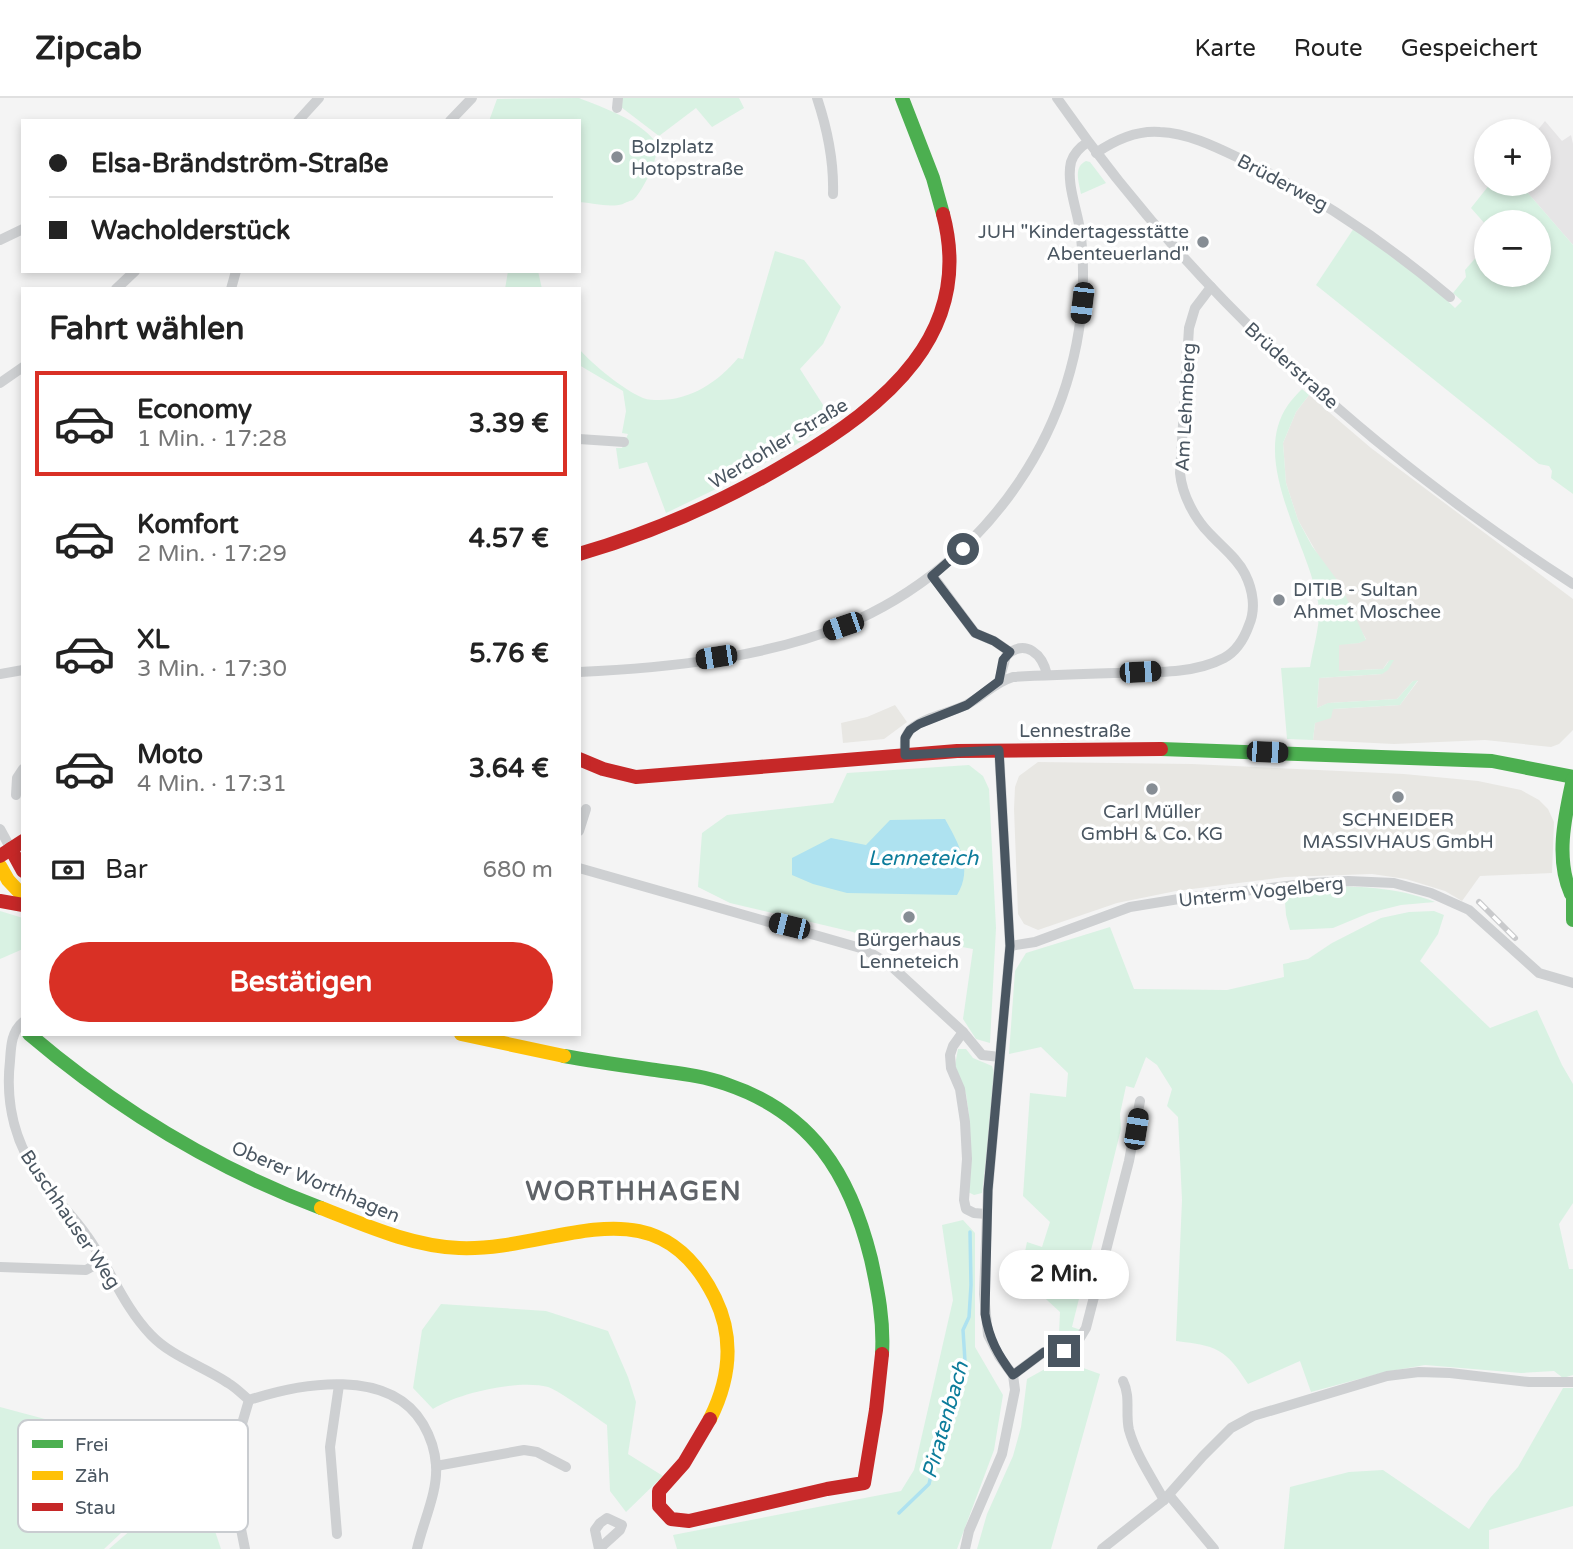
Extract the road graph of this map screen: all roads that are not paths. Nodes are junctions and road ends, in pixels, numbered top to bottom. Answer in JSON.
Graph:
{"nodes":[{"id":1,"x":319,"y":98,"type":"edge"},
{"id":2,"x":472,"y":98,"type":"edge"},
{"id":3,"x":817,"y":98,"type":"edge"},
{"id":4,"x":902,"y":98,"type":"edge"},
{"id":5,"x":1057,"y":98,"type":"edge"},
{"id":6,"x":300,"y":119,"type":"edge"},
{"id":7,"x":452,"y":119,"type":"edge"},
{"id":8,"x":1088,"y":142,"type":"junction"},
{"id":9,"x":1096,"y":153,"type":"junction"},
{"id":10,"x":833,"y":194,"type":"dead end"},
{"id":11,"x":21,"y":230,"type":"edge"},
{"id":12,"x":0,"y":240,"type":"edge"},
{"id":13,"x":133,"y":273,"type":"edge"},
{"id":14,"x":118,"y":287,"type":"edge"},
{"id":15,"x":1211,"y":287,"type":"junction"},
{"id":16,"x":1450,"y":297,"type":"dead end"},
{"id":17,"x":21,"y":368,"type":"edge"},
{"id":18,"x":0,"y":383,"type":"edge"},
{"id":19,"x":581,"y":439,"type":"edge"},
{"id":20,"x":624,"y":442,"type":"dead end"},
{"id":21,"x":581,"y":553,"type":"edge"},
{"id":22,"x":932,"y":576,"type":"junction"},
{"id":23,"x":1573,"y":584,"type":"edge"},
{"id":24,"x":1010,"y":652,"type":"junction"},
{"id":25,"x":21,"y":670,"type":"edge"},
{"id":26,"x":581,"y":672,"type":"edge"},
{"id":27,"x":0,"y":674,"type":"edge"},
{"id":28,"x":1048,"y":675,"type":"junction"},
{"id":29,"x":999,"y":681,"type":"junction"},
{"id":30,"x":999,"y":750,"type":"junction"},
{"id":31,"x":905,"y":755,"type":"junction"},
{"id":32,"x":581,"y":760,"type":"edge"},
{"id":33,"x":21,"y":772,"type":"edge"},
{"id":34,"x":1573,"y":778,"type":"edge"},
{"id":35,"x":16,"y":795,"type":"dead end"},
{"id":36,"x":586,"y":808,"type":"dead end"},
{"id":37,"x":581,"y":824,"type":"edge"},
{"id":38,"x":0,"y":829,"type":"edge"},
{"id":39,"x":11,"y":849,"type":"edge"},
{"id":40,"x":0,"y":866,"type":"edge"},
{"id":41,"x":21,"y":867,"type":"edge"},
{"id":42,"x":581,"y":869,"type":"edge"},
{"id":43,"x":1572,"y":891,"type":"edge"},
{"id":44,"x":21,"y":894,"type":"edge"},
{"id":45,"x":0,"y":901,"type":"edge"},
{"id":46,"x":21,"y":905,"type":"edge"},
{"id":47,"x":1573,"y":920,"type":"edge"},
{"id":48,"x":1010,"y":946,"type":"junction"},
{"id":49,"x":1573,"y":984,"type":"edge"},
{"id":50,"x":21,"y":1030,"type":"edge"},
{"id":51,"x":963,"y":1032,"type":"junction"},
{"id":52,"x":34,"y":1036,"type":"edge"},
{"id":53,"x":470,"y":1036,"type":"edge"},
{"id":54,"x":1000,"y":1057,"type":"junction"},
{"id":55,"x":1140,"y":1101,"type":"dead end"},
{"id":56,"x":986,"y":1214,"type":"junction"},
{"id":57,"x":102,"y":1261,"type":"junction"},
{"id":58,"x":0,"y":1268,"type":"edge"},
{"id":59,"x":1013,"y":1375,"type":"junction"},
{"id":60,"x":1123,"y":1381,"type":"dead end"},
{"id":61,"x":1573,"y":1382,"type":"edge"},
{"id":62,"x":340,"y":1385,"type":"junction"},
{"id":63,"x":248,"y":1400,"type":"junction"},
{"id":64,"x":243,"y":1420,"type":"edge"},
{"id":65,"x":436,"y":1466,"type":"junction"},
{"id":66,"x":566,"y":1467,"type":"dead end"},
{"id":67,"x":1166,"y":1497,"type":"junction"},
{"id":68,"x":337,"y":1534,"type":"dead end"},
{"id":69,"x":417,"y":1549,"type":"edge"},
{"id":70,"x":965,"y":1549,"type":"edge"},
{"id":71,"x":1102,"y":1549,"type":"edge"},
{"id":72,"x":1214,"y":1549,"type":"edge"}],
"edges":[{"from":1,"to":6,"type":"street"},
{"from":2,"to":7,"type":"street"},
{"from":3,"to":10,"type":"street"},
{"from":4,"to":21,"type":"street","name":"Werdohler Straße"},
{"from":5,"to":8,"type":"street","name":"Brüderstraße"},
{"from":8,"to":9,"type":"street","name":"Brüderstraße"},
{"from":8,"to":22,"type":"street"},
{"from":9,"to":15,"type":"street","name":"Brüderstraße"},
{"from":9,"to":16,"type":"street","name":"Brüderweg"},
{"from":11,"to":12,"type":"street"},
{"from":13,"to":14,"type":"street"},
{"from":15,"to":23,"type":"street","name":"Brüderstraße"},
{"from":15,"to":28,"type":"street","name":"Am Lehmberg"},
{"from":17,"to":18,"type":"street"},
{"from":19,"to":20,"type":"street"},
{"from":22,"to":24,"type":"street"},
{"from":22,"to":26,"type":"street"},
{"from":24,"to":28,"type":"street"},
{"from":24,"to":29,"type":"street"},
{"from":25,"to":27,"type":"street"},
{"from":28,"to":29,"type":"street","name":"Am Lehmberg"},
{"from":29,"to":31,"type":"street","name":"Am Lehmberg"},
{"from":30,"to":31,"type":"street","name":"Lennestraße"},
{"from":30,"to":34,"type":"street","name":"Lennestraße"},
{"from":30,"to":48,"type":"street"},
{"from":31,"to":32,"type":"street","name":"Lennestraße"},
{"from":33,"to":35,"type":"street"},
{"from":34,"to":43,"type":"street"},
{"from":36,"to":37,"type":"street"},
{"from":38,"to":39,"type":"street"},
{"from":39,"to":41,"type":"street"},
{"from":40,"to":44,"type":"street"},
{"from":42,"to":51,"type":"street"},
{"from":43,"to":47,"type":"street"},
{"from":45,"to":46,"type":"street"},
{"from":48,"to":49,"type":"street","name":"Unterm Vogelberg"},
{"from":48,"to":54,"type":"street"},
{"from":50,"to":57,"type":"street","name":"Buschhauser Weg"},
{"from":51,"to":54,"type":"street"},
{"from":51,"to":56,"type":"street"},
{"from":52,"to":53,"type":"street","name":"Oberer Worthhagen"},
{"from":54,"to":56,"type":"street"},
{"from":55,"to":59,"type":"street"},
{"from":56,"to":59,"type":"street"},
{"from":57,"to":58,"type":"street"},
{"from":57,"to":63,"type":"street","name":"Buschhauser Weg"},
{"from":59,"to":70,"type":"street"},
{"from":60,"to":67,"type":"street"},
{"from":61,"to":67,"type":"street"},
{"from":62,"to":63,"type":"street"},
{"from":62,"to":65,"type":"street"},
{"from":62,"to":68,"type":"street"},
{"from":63,"to":64,"type":"street"},
{"from":65,"to":66,"type":"street"},
{"from":65,"to":69,"type":"street"},
{"from":67,"to":71,"type":"street"},
{"from":67,"to":72,"type":"street"}]}
